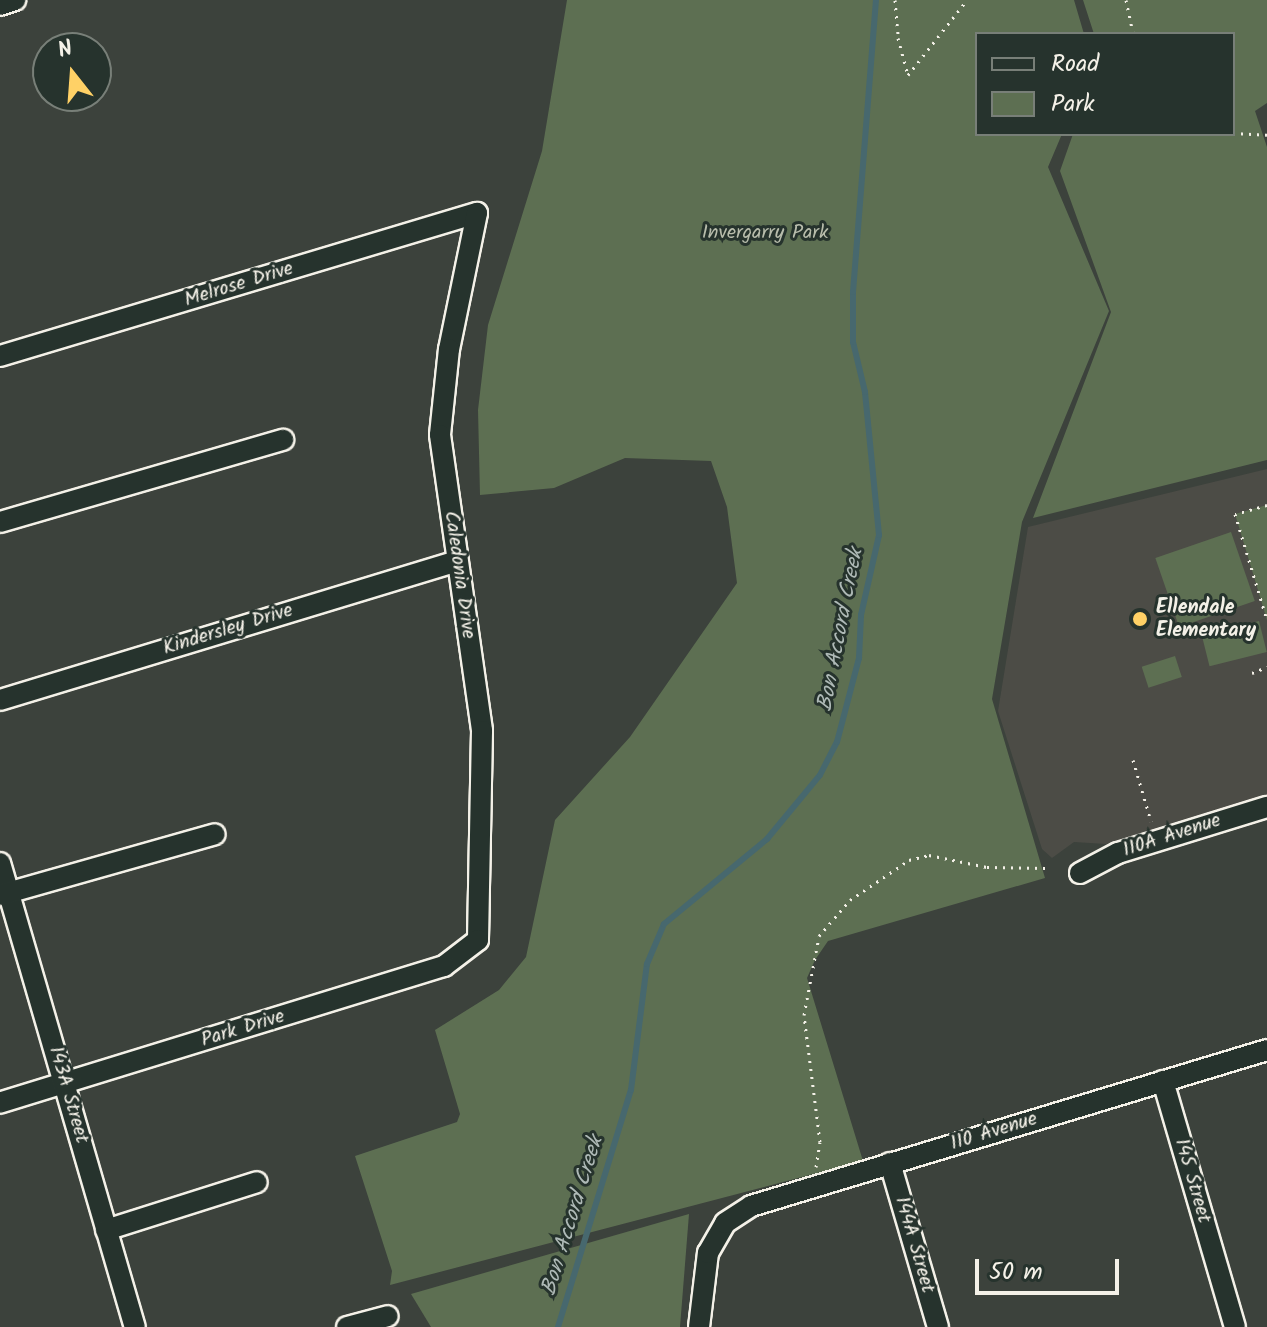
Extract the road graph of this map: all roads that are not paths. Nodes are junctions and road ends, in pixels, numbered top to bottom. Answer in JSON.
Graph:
{"nodes":[{"id":1,"x":15,"y":0,"type":"edge"},
{"id":2,"x":0,"y":5,"type":"edge"},
{"id":3,"x":477,"y":213,"type":"joint"},
{"id":4,"x":0,"y":356,"type":"edge"},
{"id":5,"x":283,"y":440,"type":"dead end"},
{"id":6,"x":0,"y":522,"type":"edge"},
{"id":7,"x":457,"y":561,"type":"junction"},
{"id":8,"x":0,"y":700,"type":"edge"},
{"id":9,"x":1267,"y":807,"type":"edge"},
{"id":10,"x":215,"y":834,"type":"dead end"},
{"id":11,"x":0,"y":863,"type":"edge"},
{"id":12,"x":1080,"y":873,"type":"dead end"},
{"id":13,"x":4,"y":893,"type":"edge"},
{"id":14,"x":478,"y":940,"type":"joint"},
{"id":15,"x":1267,"y":1050,"type":"edge"},
{"id":16,"x":1163,"y":1081,"type":"junction"},
{"id":17,"x":66,"y":1086,"type":"junction"},
{"id":18,"x":0,"y":1103,"type":"edge"},
{"id":19,"x":890,"y":1163,"type":"junction"},
{"id":20,"x":257,"y":1182,"type":"dead end"},
{"id":21,"x":106,"y":1230,"type":"junction"},
{"id":22,"x":388,"y":1316,"type":"dead end"},
{"id":23,"x":135,"y":1327,"type":"edge"},
{"id":24,"x":347,"y":1327,"type":"edge"},
{"id":25,"x":699,"y":1327,"type":"edge"},
{"id":26,"x":938,"y":1327,"type":"edge"},
{"id":27,"x":1235,"y":1327,"type":"edge"}],
"edges":[{"from":1,"to":2,"type":"street"},
{"from":3,"to":4,"type":"street","name":"Melrose Drive"},
{"from":3,"to":7,"type":"street","name":"Caledonia Drive"},
{"from":5,"to":6,"type":"street"},
{"from":7,"to":8,"type":"street","name":"Kindersley Drive"},
{"from":7,"to":14,"type":"street","name":"Caledonia Drive"},
{"from":9,"to":12,"type":"street","name":"110A Avenue"},
{"from":10,"to":13,"type":"street"},
{"from":11,"to":13,"type":"street","name":"143A Street"},
{"from":13,"to":17,"type":"street","name":"143A Street"},
{"from":14,"to":17,"type":"street","name":"Park Drive"},
{"from":15,"to":16,"type":"street","name":"110 Avenue"},
{"from":16,"to":19,"type":"street","name":"110 Avenue"},
{"from":16,"to":27,"type":"street","name":"145 Street"},
{"from":17,"to":18,"type":"street","name":"Park Drive"},
{"from":17,"to":21,"type":"street","name":"143A Street"},
{"from":19,"to":25,"type":"street","name":"110 Avenue"},
{"from":19,"to":26,"type":"street","name":"144A Street"},
{"from":20,"to":21,"type":"street"},
{"from":21,"to":23,"type":"street","name":"143A Street"},
{"from":22,"to":24,"type":"street"}]}
